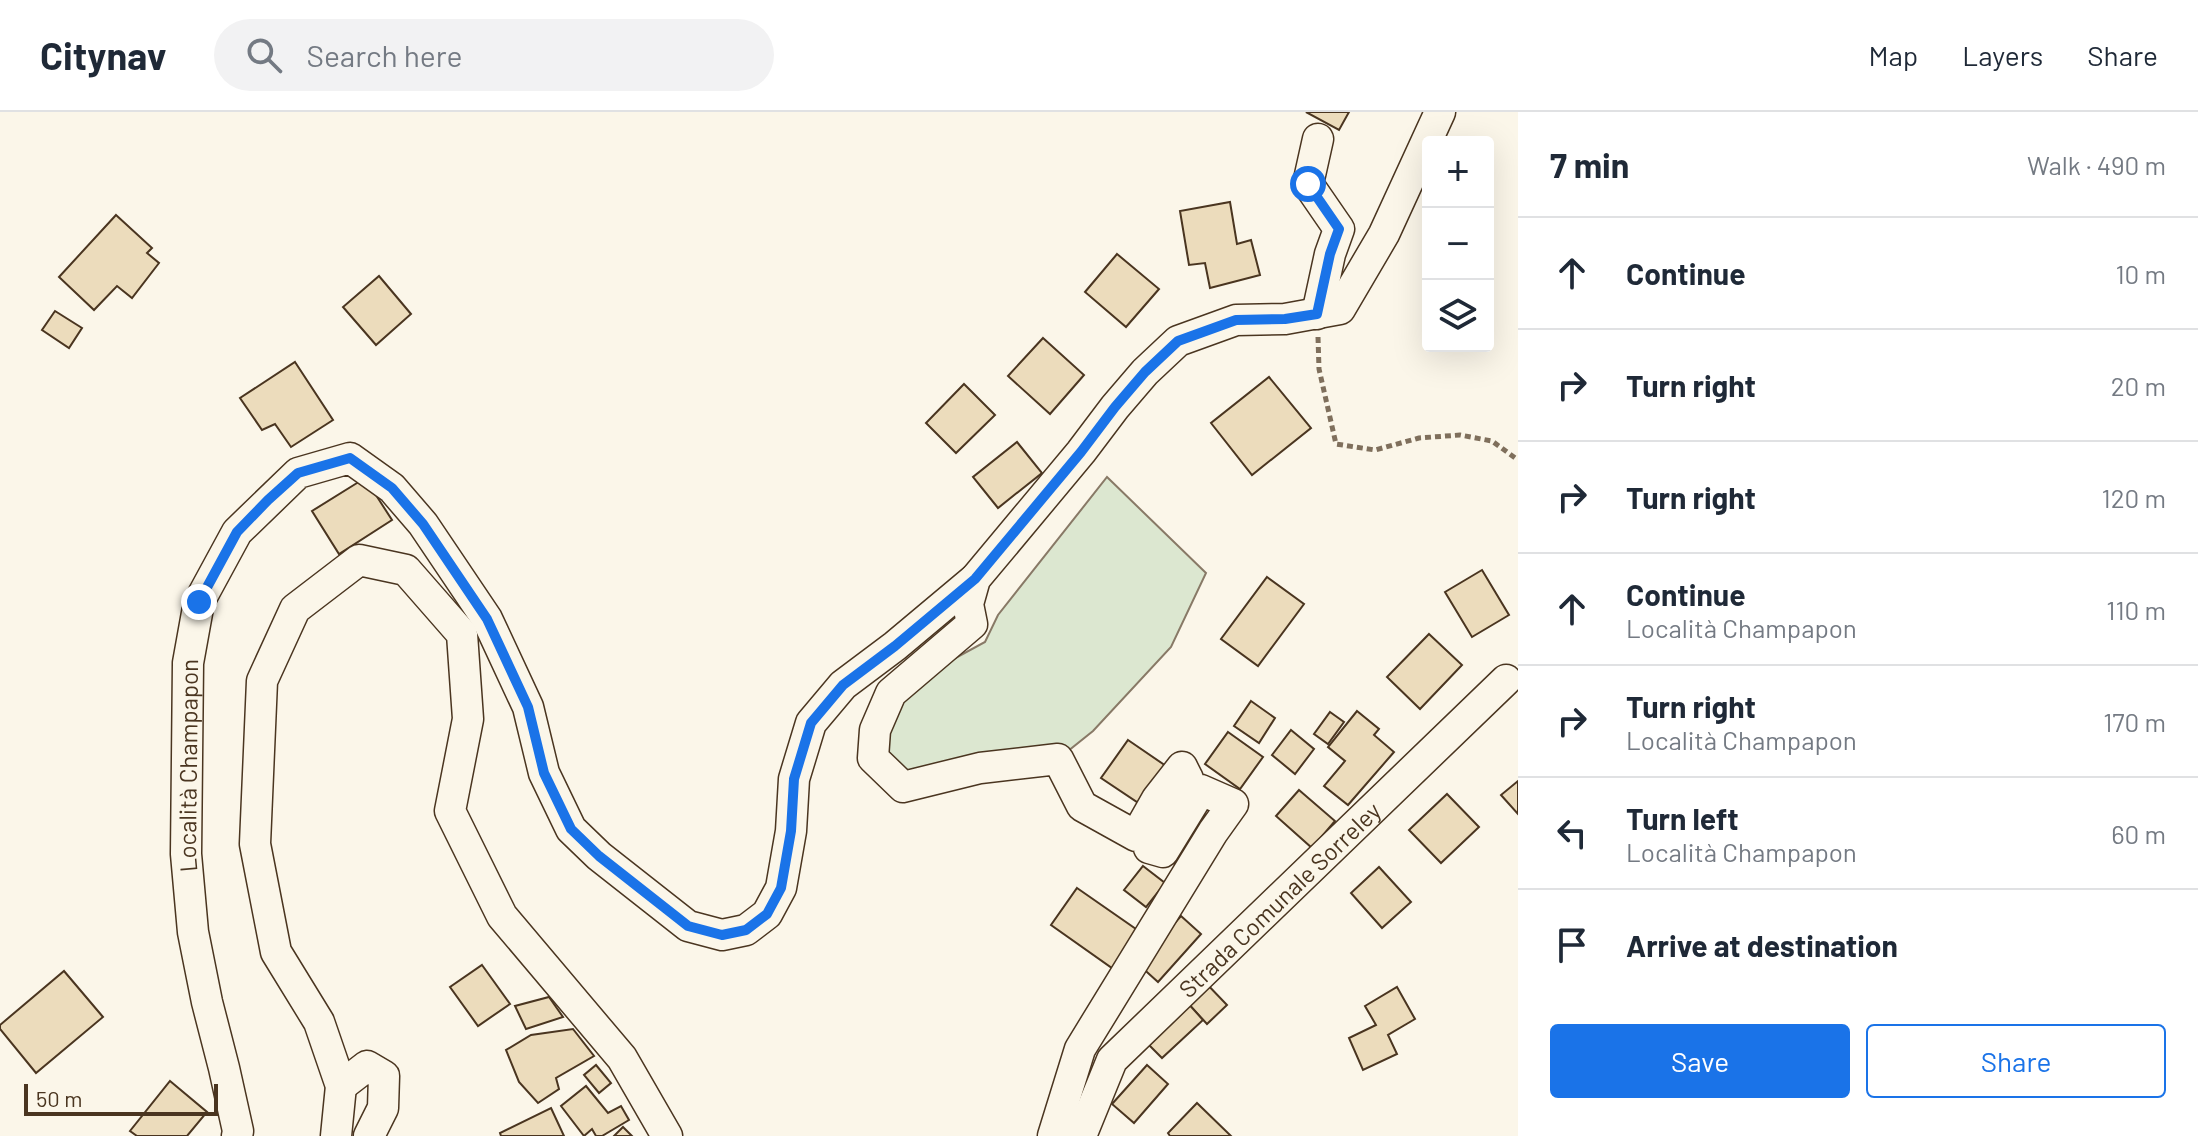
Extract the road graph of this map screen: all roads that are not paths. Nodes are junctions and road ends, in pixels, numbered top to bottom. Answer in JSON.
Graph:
{"nodes":[{"id":1,"x":1440,"y":112,"type":"edge"},
{"id":2,"x":1318,"y":139,"type":"dead end"},
{"id":3,"x":1317,"y":314,"type":"junction"},
{"id":4,"x":975,"y":579,"type":"junction"},
{"id":5,"x":1514,"y":684,"type":"edge"},
{"id":6,"x":341,"y":1086,"type":"junction"},
{"id":7,"x":237,"y":1136,"type":"edge"},
{"id":8,"x":336,"y":1136,"type":"edge"},
{"id":9,"x":369,"y":1136,"type":"edge"},
{"id":10,"x":667,"y":1136,"type":"edge"},
{"id":11,"x":1053,"y":1136,"type":"edge"},
{"id":12,"x":1081,"y":1136,"type":"edge"}],
"edges":[{"from":1,"to":3,"type":"street"},
{"from":2,"to":3,"type":"street"},
{"from":3,"to":4,"type":"street"},
{"from":4,"to":7,"type":"street","name":"Località Champapon"},
{"from":4,"to":11,"type":"street"},
{"from":5,"to":12,"type":"street","name":"Strada Comunale Sorreley"},
{"from":6,"to":8,"type":"street"},
{"from":6,"to":9,"type":"street"},
{"from":6,"to":10,"type":"street"}]}
